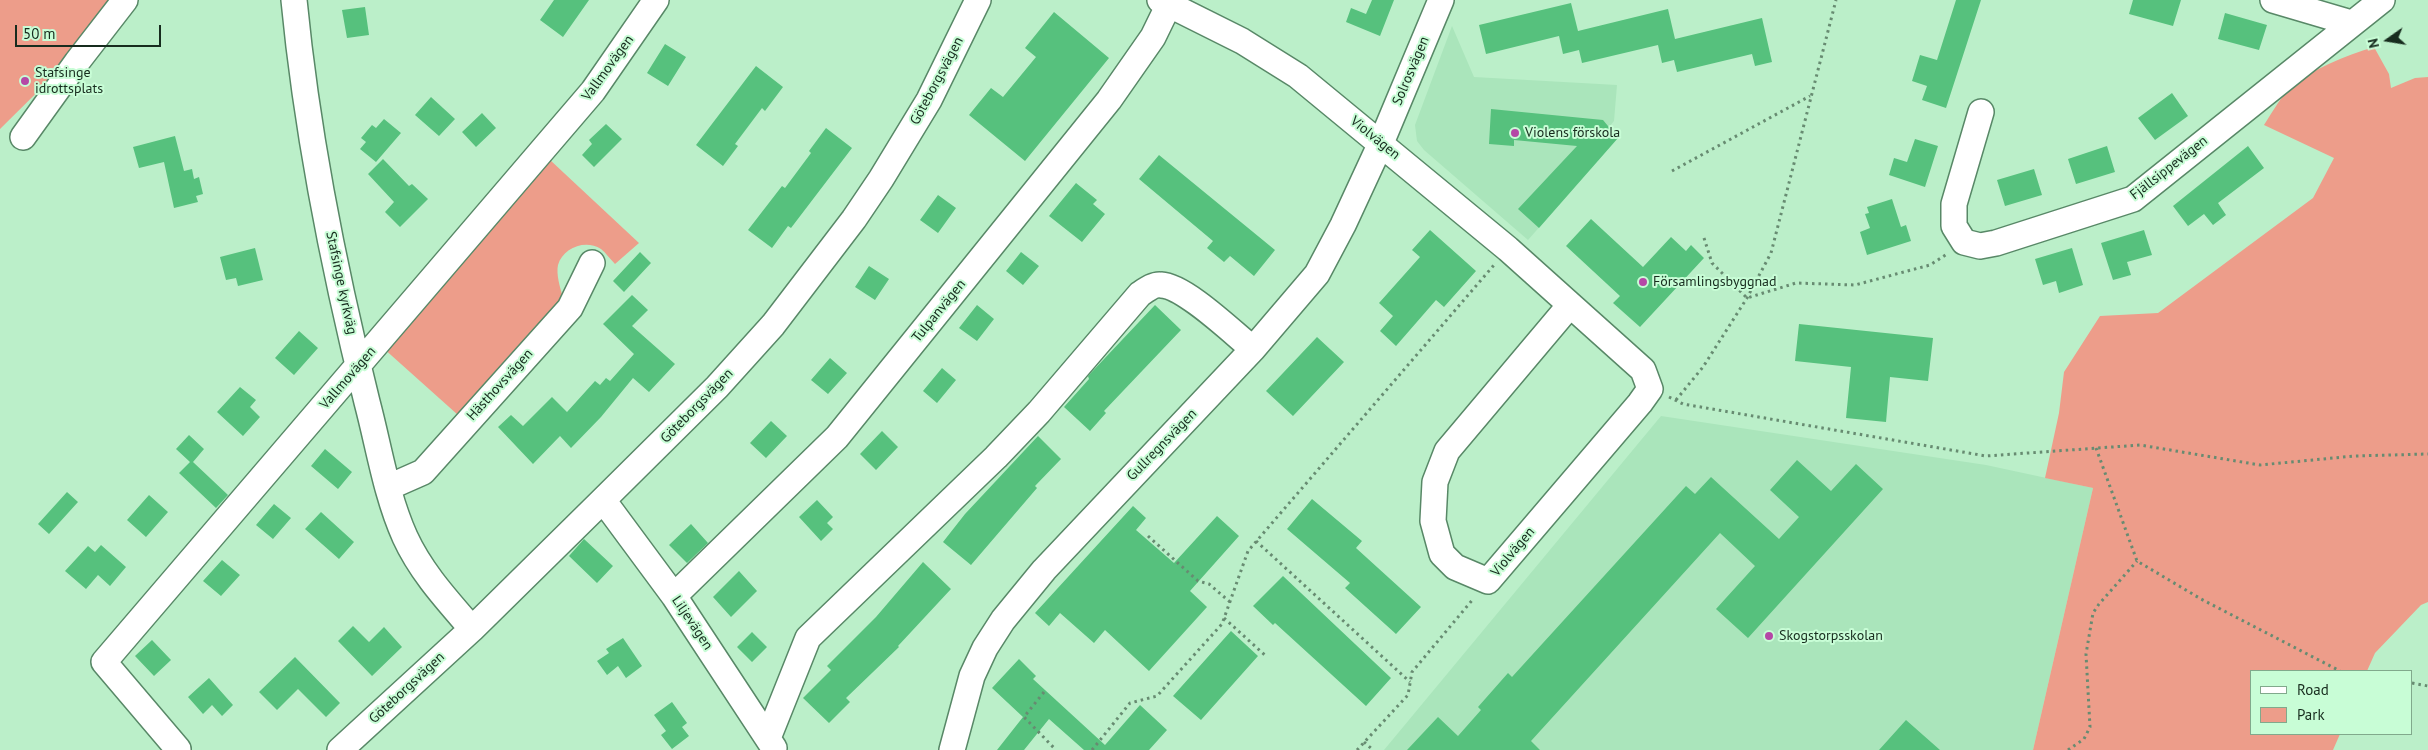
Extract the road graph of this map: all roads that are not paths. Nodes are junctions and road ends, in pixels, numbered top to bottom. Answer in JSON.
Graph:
{"nodes":[{"id":1,"x":125,"y":0,"type":"edge"},
{"id":2,"x":294,"y":0,"type":"edge"},
{"id":3,"x":656,"y":0,"type":"edge"},
{"id":4,"x":978,"y":0,"type":"edge"},
{"id":5,"x":1441,"y":0,"type":"edge"},
{"id":6,"x":2273,"y":0,"type":"edge"},
{"id":7,"x":2382,"y":0,"type":"edge"},
{"id":8,"x":1167,"y":2,"type":"edge"},
{"id":9,"x":2352,"y":23,"type":"junction"},
{"id":10,"x":1981,"y":112,"type":"dead end"},
{"id":11,"x":24,"y":137,"type":"dead end"},
{"id":12,"x":1381,"y":143,"type":"junction"},
{"id":13,"x":592,"y":263,"type":"dead end"},
{"id":14,"x":1570,"y":305,"type":"junction"},
{"id":15,"x":1253,"y":349,"type":"junction"},
{"id":16,"x":358,"y":367,"type":"junction"},
{"id":17,"x":389,"y":487,"type":"junction"},
{"id":18,"x":603,"y":500,"type":"junction"},
{"id":19,"x":674,"y":596,"type":"junction"},
{"id":20,"x":472,"y":629,"type":"junction"},
{"id":21,"x":772,"y":744,"type":"edge"},
{"id":22,"x":178,"y":749,"type":"edge"},
{"id":23,"x":342,"y":750,"type":"edge"},
{"id":24,"x":952,"y":750,"type":"edge"}],
"edges":[{"from":1,"to":11,"type":"street"},
{"from":2,"to":16,"type":"street","name":"Stafsinge kyrkväg"},
{"from":3,"to":16,"type":"street","name":"Vallmovägen"},
{"from":4,"to":18,"type":"street","name":"Göteborgsvägen"},
{"from":5,"to":12,"type":"street","name":"Solrosvägen"},
{"from":6,"to":9,"type":"street"},
{"from":7,"to":9,"type":"street","name":"Fjällsippevägen"},
{"from":8,"to":12,"type":"street","name":"Violvägen"},
{"from":8,"to":19,"type":"street","name":"Tulpanvägen"},
{"from":9,"to":10,"type":"street","name":"Fjällsippevägen"},
{"from":12,"to":14,"type":"street","name":"Violvägen"},
{"from":12,"to":15,"type":"street","name":"Gullregnsvägen"},
{"from":13,"to":17,"type":"street","name":"Hästhovsvägen"},
{"from":14,"to":14,"type":"street","name":"Violvägen"},
{"from":15,"to":21,"type":"street"},
{"from":15,"to":24,"type":"street","name":"Gullregnsvägen"},
{"from":16,"to":17,"type":"street","name":"Stafsinge kyrkväg"},
{"from":16,"to":22,"type":"street","name":"Vallmovägen"},
{"from":17,"to":20,"type":"street","name":"Stafsinge kyrkväg"},
{"from":18,"to":19,"type":"street","name":"Liljevägen"},
{"from":18,"to":20,"type":"street","name":"Göteborgsvägen"},
{"from":19,"to":21,"type":"street","name":"Liljevägen"},
{"from":20,"to":23,"type":"street","name":"Göteborgsvägen"}]}
